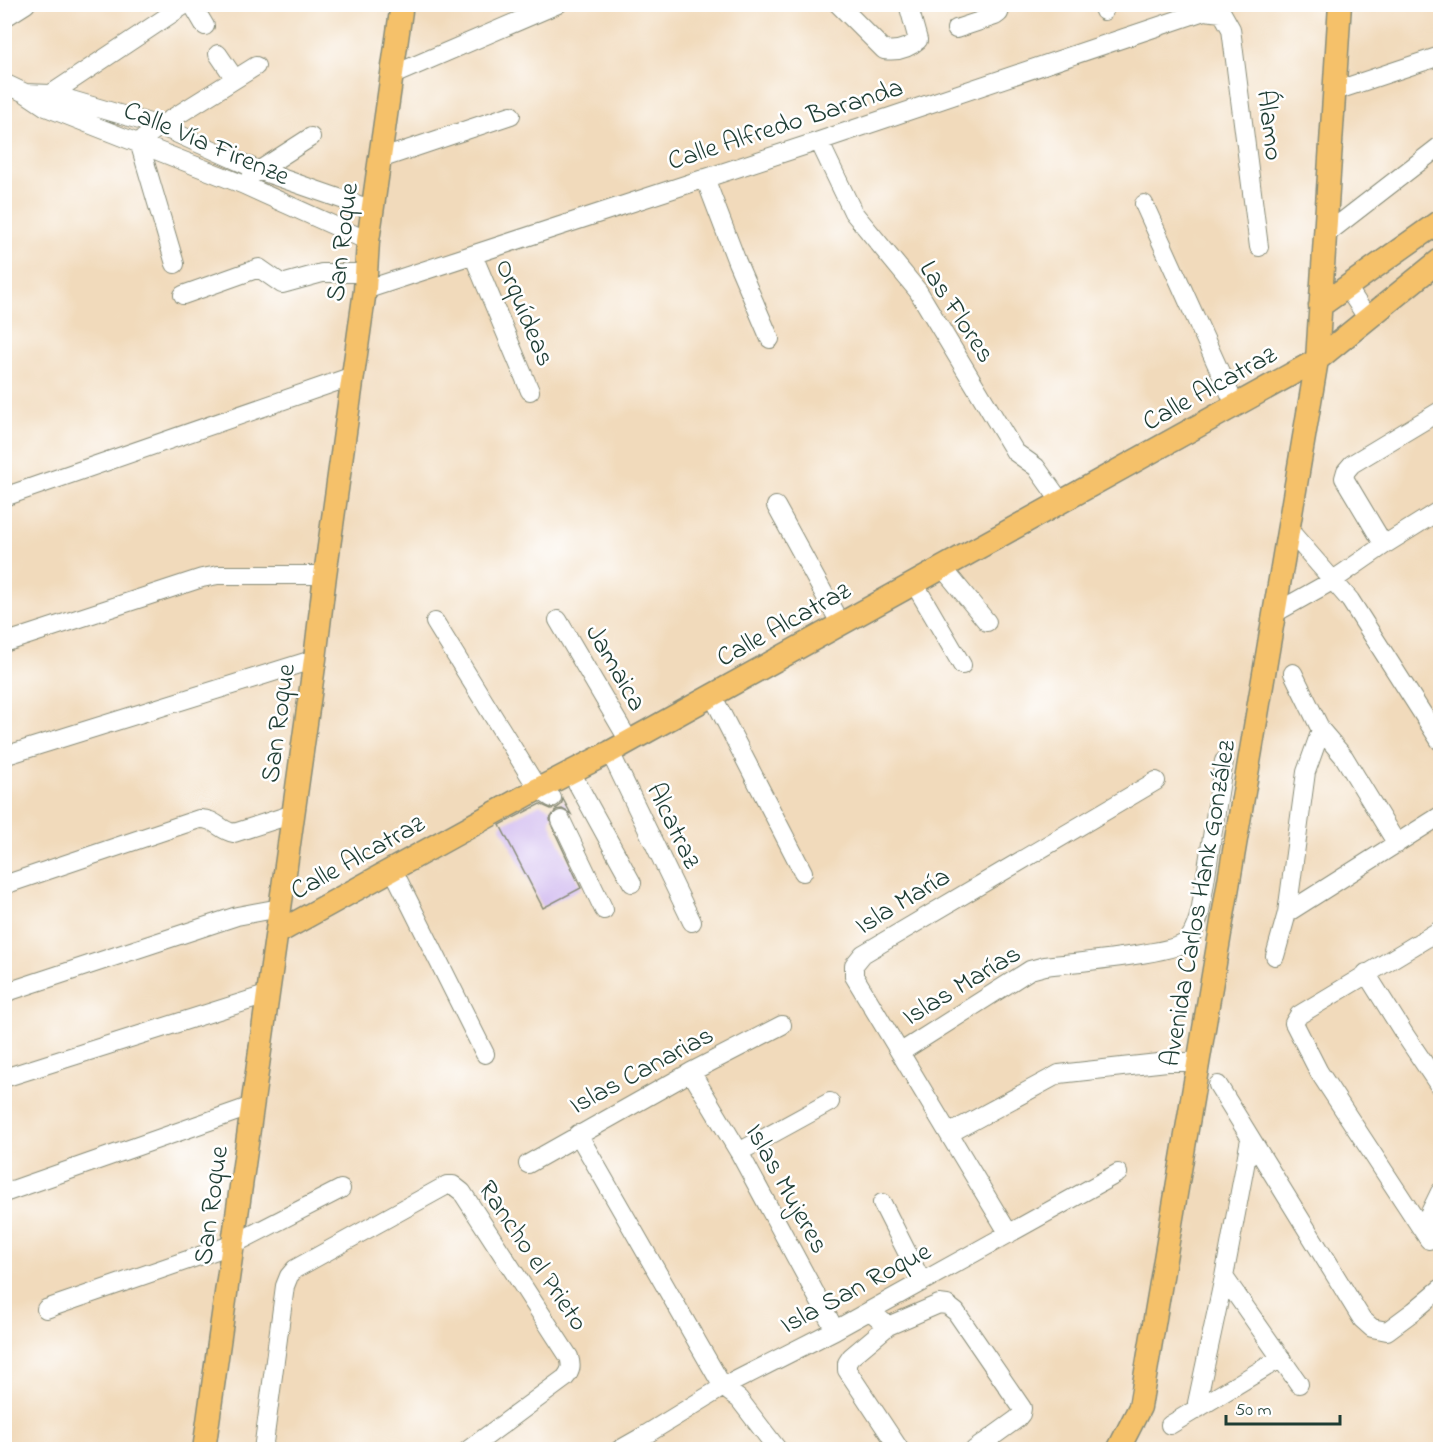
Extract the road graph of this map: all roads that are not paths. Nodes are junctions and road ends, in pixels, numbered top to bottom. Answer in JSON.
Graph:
{"nodes":[{"id":1,"x":26,"y":4,"type":"edge"},
{"id":2,"x":186,"y":4,"type":"edge"},
{"id":3,"x":192,"y":4,"type":"edge"},
{"id":4,"x":402,"y":4,"type":"edge"},
{"id":5,"x":558,"y":4,"type":"edge"},
{"id":6,"x":838,"y":4,"type":"edge"},
{"id":7,"x":908,"y":4,"type":"edge"},
{"id":8,"x":1002,"y":4,"type":"edge"},
{"id":9,"x":1340,"y":4,"type":"edge"},
{"id":10,"x":1222,"y":12,"type":"joint"},
{"id":11,"x":4,"y":18,"type":"edge"},
{"id":12,"x":205,"y":26,"type":"dead end"},
{"id":13,"x":956,"y":29,"type":"dead end"},
{"id":14,"x":218,"y":54,"type":"dead end"},
{"id":15,"x":1440,"y":56,"type":"edge"},
{"id":16,"x":256,"y":66,"type":"dead end"},
{"id":17,"x":393,"y":75,"type":"junction"},
{"id":18,"x":235,"y":79,"type":"junction"},
{"id":19,"x":4,"y":83,"type":"edge"},
{"id":20,"x":1335,"y":91,"type":"junction"},
{"id":21,"x":48,"y":100,"type":"junction"},
{"id":22,"x":511,"y":115,"type":"dead end"},
{"id":23,"x":160,"y":126,"type":"junction"},
{"id":24,"x":311,"y":136,"type":"dead end"},
{"id":25,"x":819,"y":141,"type":"junction"},
{"id":26,"x":139,"y":142,"type":"junction"},
{"id":27,"x":1440,"y":146,"type":"edge"},
{"id":28,"x":380,"y":159,"type":"junction"},
{"id":29,"x":258,"y":170,"type":"junction"},
{"id":30,"x":705,"y":178,"type":"junction"},
{"id":31,"x":242,"y":184,"type":"junction"},
{"id":32,"x":1144,"y":204,"type":"dead end"},
{"id":33,"x":373,"y":210,"type":"junction"},
{"id":34,"x":1440,"y":221,"type":"edge"},
{"id":35,"x":1325,"y":235,"type":"junction"},
{"id":36,"x":368,"y":241,"type":"junction"},
{"id":37,"x":1259,"y":246,"type":"dead end"},
{"id":38,"x":473,"y":255,"type":"junction"},
{"id":39,"x":1440,"y":260,"type":"edge"},
{"id":40,"x":175,"y":264,"type":"dead end"},
{"id":41,"x":366,"y":281,"type":"junction"},
{"id":42,"x":1347,"y":287,"type":"junction"},
{"id":43,"x":183,"y":295,"type":"dead end"},
{"id":44,"x":1320,"y":306,"type":"junction"},
{"id":45,"x":1368,"y":319,"type":"junction"},
{"id":46,"x":770,"y":339,"type":"dead end"},
{"id":47,"x":1317,"y":360,"type":"junction"},
{"id":48,"x":353,"y":376,"type":"junction"},
{"id":49,"x":530,"y":391,"type":"dead end"},
{"id":50,"x":1235,"y":405,"type":"junction"},
{"id":51,"x":1440,"y":411,"type":"edge"},
{"id":52,"x":4,"y":497,"type":"edge"},
{"id":53,"x":1061,"y":502,"type":"junction"},
{"id":54,"x":776,"y":506,"type":"dead end"},
{"id":55,"x":1440,"y":510,"type":"edge"},
{"id":56,"x":1289,"y":530,"type":"junction"},
{"id":57,"x":1384,"y":545,"type":"junction"},
{"id":58,"x":942,"y":567,"type":"junction"},
{"id":59,"x":325,"y":575,"type":"junction"},
{"id":60,"x":1332,"y":581,"type":"junction"},
{"id":61,"x":914,"y":583,"type":"junction"},
{"id":62,"x":1275,"y":613,"type":"junction"},
{"id":63,"x":558,"y":620,"type":"dead end"},
{"id":64,"x":435,"y":622,"type":"dead end"},
{"id":65,"x":987,"y":622,"type":"dead end"},
{"id":66,"x":840,"y":623,"type":"junction"},
{"id":67,"x":4,"y":643,"type":"edge"},
{"id":68,"x":315,"y":659,"type":"junction"},
{"id":69,"x":962,"y":665,"type":"dead end"},
{"id":70,"x":1293,"y":673,"type":"dead end"},
{"id":71,"x":712,"y":695,"type":"junction"},
{"id":72,"x":1322,"y":730,"type":"junction"},
{"id":73,"x":1440,"y":741,"type":"edge"},
{"id":74,"x":619,"y":747,"type":"junction"},
{"id":75,"x":4,"y":756,"type":"edge"},
{"id":76,"x":1224,"y":761,"type":"dead end"},
{"id":77,"x":571,"y":772,"type":"junction"},
{"id":78,"x":1156,"y":781,"type":"dead end"},
{"id":79,"x":545,"y":794,"type":"junction"},
{"id":80,"x":293,"y":814,"type":"junction"},
{"id":81,"x":1440,"y":816,"type":"edge"},
{"id":82,"x":561,"y":820,"type":"dead end"},
{"id":83,"x":1397,"y":844,"type":"junction"},
{"id":84,"x":393,"y":870,"type":"junction"},
{"id":85,"x":803,"y":872,"type":"dead end"},
{"id":86,"x":632,"y":883,"type":"dead end"},
{"id":87,"x":4,"y":885,"type":"edge"},
{"id":88,"x":280,"y":908,"type":"junction"},
{"id":89,"x":604,"y":910,"type":"dead end"},
{"id":90,"x":1287,"y":913,"type":"junction"},
{"id":91,"x":692,"y":922,"type":"dead end"},
{"id":92,"x":1440,"y":930,"type":"edge"},
{"id":93,"x":277,"y":933,"type":"junction"},
{"id":94,"x":1275,"y":956,"type":"dead end"},
{"id":95,"x":1366,"y":973,"type":"junction"},
{"id":96,"x":4,"y":993,"type":"edge"},
{"id":97,"x":266,"y":995,"type":"junction"},
{"id":98,"x":782,"y":1025,"type":"dead end"},
{"id":99,"x":901,"y":1052,"type":"junction"},
{"id":100,"x":484,"y":1054,"type":"dead end"},
{"id":101,"x":1199,"y":1062,"type":"junction"},
{"id":102,"x":692,"y":1072,"type":"junction"},
{"id":103,"x":4,"y":1078,"type":"edge"},
{"id":104,"x":1218,"y":1085,"type":"dead end"},
{"id":105,"x":1440,"y":1087,"type":"edge"},
{"id":106,"x":830,"y":1102,"type":"dead end"},
{"id":107,"x":252,"y":1106,"type":"junction"},
{"id":108,"x":950,"y":1133,"type":"junction"},
{"id":109,"x":578,"y":1134,"type":"junction"},
{"id":110,"x":1250,"y":1139,"type":"junction"},
{"id":111,"x":739,"y":1152,"type":"junction"},
{"id":112,"x":528,"y":1164,"type":"dead end"},
{"id":113,"x":1118,"y":1173,"type":"dead end"},
{"id":114,"x":341,"y":1189,"type":"dead end"},
{"id":115,"x":1440,"y":1192,"type":"edge"},
{"id":116,"x":4,"y":1193,"type":"edge"},
{"id":117,"x":882,"y":1203,"type":"dead end"},
{"id":118,"x":1009,"y":1233,"type":"junction"},
{"id":119,"x":234,"y":1244,"type":"junction"},
{"id":120,"x":1224,"y":1277,"type":"junction"},
{"id":121,"x":922,"y":1282,"type":"junction"},
{"id":122,"x":1440,"y":1289,"type":"edge"},
{"id":123,"x":45,"y":1309,"type":"dead end"},
{"id":124,"x":870,"y":1311,"type":"junction"},
{"id":125,"x":888,"y":1326,"type":"junction"},
{"id":126,"x":835,"y":1330,"type":"junction"},
{"id":127,"x":1281,"y":1358,"type":"junction"},
{"id":128,"x":1299,"y":1384,"type":"dead end"},
{"id":129,"x":723,"y":1387,"type":"junction"},
{"id":130,"x":1199,"y":1408,"type":"junction"},
{"id":131,"x":1170,"y":1425,"type":"dead end"},
{"id":132,"x":646,"y":1443,"type":"edge"},
{"id":133,"x":204,"y":1449,"type":"edge"},
{"id":134,"x":263,"y":1449,"type":"edge"},
{"id":135,"x":468,"y":1449,"type":"edge"},
{"id":136,"x":619,"y":1449,"type":"edge"},
{"id":137,"x":778,"y":1449,"type":"edge"},
{"id":138,"x":900,"y":1449,"type":"edge"},
{"id":139,"x":974,"y":1449,"type":"edge"},
{"id":140,"x":1118,"y":1449,"type":"edge"}],
"edges":[{"from":1,"to":11,"type":"street"},
{"from":2,"to":21,"type":"street"},
{"from":3,"to":12,"type":"street"},
{"from":4,"to":17,"type":"main road","name":"San Roque"},
{"from":5,"to":17,"type":"street"},
{"from":6,"to":7,"type":"street"},
{"from":8,"to":13,"type":"street"},
{"from":9,"to":20,"type":"main road","name":"Avenida Carlos Hank González"},
{"from":10,"to":25,"type":"street","name":"Calle Alfredo Baranda"},
{"from":10,"to":37,"type":"street","name":"Álamo"},
{"from":14,"to":18,"type":"street"},
{"from":15,"to":20,"type":"street"},
{"from":16,"to":18,"type":"street"},
{"from":17,"to":28,"type":"main road","name":"San Roque"},
{"from":18,"to":23,"type":"street"},
{"from":19,"to":21,"type":"street","name":"Calle Vía Firenze"},
{"from":20,"to":35,"type":"main road","name":"Avenida Carlos Hank González"},
{"from":21,"to":23,"type":"street","name":"Calle Vía Firenze"},
{"from":21,"to":26,"type":"street","name":"Calle Vía Firenze"},
{"from":22,"to":28,"type":"street"},
{"from":23,"to":26,"type":"street"},
{"from":23,"to":29,"type":"street","name":"Calle Vía Firenze"},
{"from":24,"to":29,"type":"street"},
{"from":25,"to":30,"type":"street","name":"Calle Alfredo Baranda"},
{"from":25,"to":53,"type":"street","name":"Las Flores"},
{"from":26,"to":31,"type":"street","name":"Calle Vía Firenze"},
{"from":26,"to":40,"type":"street"},
{"from":27,"to":35,"type":"street"},
{"from":28,"to":33,"type":"main road","name":"San Roque"},
{"from":29,"to":31,"type":"street"},
{"from":29,"to":33,"type":"street","name":"Calle Vía Firenze"},
{"from":30,"to":38,"type":"street","name":"Calle Alfredo Baranda"},
{"from":30,"to":46,"type":"street"},
{"from":31,"to":36,"type":"street","name":"Calle Vía Firenze"},
{"from":32,"to":50,"type":"street"},
{"from":33,"to":36,"type":"main road","name":"San Roque"},
{"from":34,"to":42,"type":"main road"},
{"from":35,"to":44,"type":"main road","name":"Avenida Carlos Hank González"},
{"from":36,"to":41,"type":"main road","name":"San Roque"},
{"from":38,"to":41,"type":"street","name":"Calle Alfredo Baranda"},
{"from":38,"to":49,"type":"street","name":"Orquídeas"},
{"from":39,"to":45,"type":"main road","name":"Calle Alcatraz"},
{"from":41,"to":43,"type":"street","name":"Calle Alfredo Baranda"},
{"from":41,"to":48,"type":"main road","name":"San Roque"},
{"from":42,"to":44,"type":"main road"},
{"from":42,"to":45,"type":"street"},
{"from":44,"to":47,"type":"main road","name":"Avenida Carlos Hank González"},
{"from":45,"to":47,"type":"main road","name":"Calle Alcatraz"},
{"from":47,"to":50,"type":"main road","name":"Calle Alcatraz"},
{"from":47,"to":56,"type":"main road","name":"Avenida Carlos Hank González"},
{"from":48,"to":52,"type":"street"},
{"from":48,"to":59,"type":"main road","name":"San Roque"},
{"from":50,"to":53,"type":"main road","name":"Calle Alcatraz"},
{"from":51,"to":57,"type":"street"},
{"from":53,"to":58,"type":"main road","name":"Calle Alcatraz"},
{"from":54,"to":66,"type":"street"},
{"from":55,"to":57,"type":"street"},
{"from":56,"to":60,"type":"street"},
{"from":56,"to":62,"type":"main road","name":"Avenida Carlos Hank González"},
{"from":57,"to":60,"type":"street"},
{"from":58,"to":61,"type":"main road","name":"Calle Alcatraz"},
{"from":58,"to":65,"type":"street"},
{"from":59,"to":67,"type":"street"},
{"from":59,"to":68,"type":"main road","name":"San Roque"},
{"from":60,"to":62,"type":"street"},
{"from":60,"to":73,"type":"street"},
{"from":61,"to":66,"type":"main road","name":"Calle Alcatraz"},
{"from":61,"to":69,"type":"street"},
{"from":62,"to":101,"type":"main road","name":"Avenida Carlos Hank González"},
{"from":63,"to":74,"type":"street","name":"Jamaica"},
{"from":64,"to":79,"type":"street"},
{"from":66,"to":71,"type":"main road","name":"Calle Alcatraz"},
{"from":68,"to":75,"type":"street"},
{"from":68,"to":80,"type":"main road","name":"San Roque"},
{"from":70,"to":72,"type":"street"},
{"from":71,"to":74,"type":"main road","name":"Calle Alcatraz"},
{"from":71,"to":85,"type":"street"},
{"from":72,"to":83,"type":"street"},
{"from":72,"to":90,"type":"street"},
{"from":74,"to":77,"type":"main road","name":"Calle Alcatraz"},
{"from":74,"to":91,"type":"street","name":"Alcatraz"},
{"from":76,"to":99,"type":"street","name":"Islas Marías"},
{"from":77,"to":79,"type":"main road","name":"Calle Alcatraz"},
{"from":77,"to":86,"type":"street"},
{"from":78,"to":99,"type":"street","name":"Isla María"},
{"from":79,"to":84,"type":"main road","name":"Calle Alcatraz"},
{"from":80,"to":87,"type":"street"},
{"from":80,"to":88,"type":"main road","name":"San Roque"},
{"from":81,"to":83,"type":"street"},
{"from":82,"to":89,"type":"street"},
{"from":83,"to":90,"type":"street"},
{"from":84,"to":93,"type":"main road","name":"Calle Alcatraz"},
{"from":84,"to":100,"type":"street"},
{"from":88,"to":93,"type":"main road","name":"San Roque"},
{"from":88,"to":96,"type":"street"},
{"from":90,"to":94,"type":"street"},
{"from":92,"to":95,"type":"street"},
{"from":93,"to":97,"type":"main road","name":"San Roque"},
{"from":95,"to":105,"type":"street"},
{"from":95,"to":115,"type":"street"},
{"from":97,"to":103,"type":"street"},
{"from":97,"to":107,"type":"main road","name":"San Roque"},
{"from":98,"to":102,"type":"street","name":"Islas Canarias"},
{"from":99,"to":108,"type":"street","name":"Isla María"},
{"from":101,"to":108,"type":"street"},
{"from":101,"to":140,"type":"main road","name":"Avenida Carlos Hank González"},
{"from":102,"to":109,"type":"street","name":"Islas Canarias"},
{"from":102,"to":111,"type":"street","name":"Islas Mujeres"},
{"from":104,"to":110,"type":"street"},
{"from":106,"to":111,"type":"street"},
{"from":107,"to":116,"type":"street"},
{"from":107,"to":119,"type":"main road","name":"San Roque"},
{"from":108,"to":118,"type":"street","name":"Isla María"},
{"from":109,"to":112,"type":"street","name":"Islas Canarias"},
{"from":109,"to":129,"type":"street"},
{"from":110,"to":120,"type":"street"},
{"from":110,"to":122,"type":"street"},
{"from":111,"to":126,"type":"street","name":"Islas Mujeres"},
{"from":113,"to":118,"type":"street","name":"Isla San Roque"},
{"from":114,"to":119,"type":"street"},
{"from":117,"to":121,"type":"street"},
{"from":118,"to":121,"type":"street","name":"Isla San Roque"},
{"from":119,"to":123,"type":"street"},
{"from":119,"to":133,"type":"main road","name":"San Roque"},
{"from":120,"to":127,"type":"street"},
{"from":120,"to":130,"type":"street"},
{"from":121,"to":124,"type":"street","name":"Isla San Roque"},
{"from":124,"to":125,"type":"street"},
{"from":124,"to":126,"type":"street","name":"Isla San Roque"},
{"from":125,"to":138,"type":"street"},
{"from":125,"to":139,"type":"street"},
{"from":126,"to":129,"type":"street","name":"Isla San Roque"},
{"from":127,"to":128,"type":"street"},
{"from":127,"to":130,"type":"street"},
{"from":129,"to":132,"type":"street","name":"Isla San Roque"},
{"from":129,"to":137,"type":"street"},
{"from":130,"to":131,"type":"street"},
{"from":132,"to":136,"type":"street","name":"Isla San Roque"},
{"from":134,"to":135,"type":"street","name":"Rancho el Prieto"}]}
